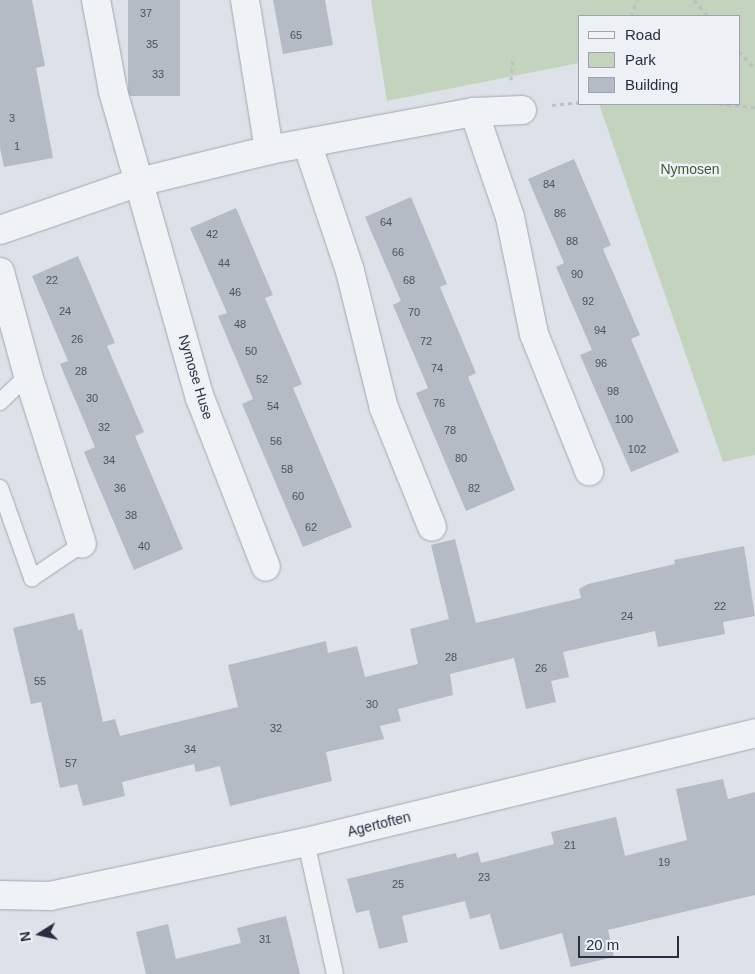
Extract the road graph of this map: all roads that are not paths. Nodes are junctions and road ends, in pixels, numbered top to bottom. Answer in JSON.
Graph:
{"nodes":[{"id":1,"x":96,"y":0,"type":"edge"},
{"id":2,"x":245,"y":0,"type":"edge"},
{"id":3,"x":522,"y":110,"type":"dead end"},
{"id":4,"x":474,"y":112,"type":"junction"},
{"id":5,"x":307,"y":143,"type":"junction"},
{"id":6,"x":269,"y":150,"type":"junction"},
{"id":7,"x":139,"y":182,"type":"junction"},
{"id":8,"x":0,"y":230,"type":"edge"},
{"id":9,"x":0,"y":272,"type":"edge"},
{"id":10,"x":28,"y":375,"type":"junction"},
{"id":11,"x":0,"y":402,"type":"edge"},
{"id":12,"x":590,"y":471,"type":"dead end"},
{"id":13,"x":0,"y":488,"type":"edge"},
{"id":14,"x":432,"y":527,"type":"dead end"},
{"id":15,"x":82,"y":544,"type":"joint"},
{"id":16,"x":266,"y":567,"type":"dead end"},
{"id":17,"x":755,"y":733,"type":"edge"},
{"id":18,"x":306,"y":842,"type":"junction"},
{"id":19,"x":0,"y":895,"type":"edge"},
{"id":20,"x":335,"y":974,"type":"edge"}],
"edges":[{"from":1,"to":7,"type":"street","name":"Nymose Huse"},
{"from":2,"to":6,"type":"street"},
{"from":3,"to":4,"type":"street"},
{"from":4,"to":5,"type":"street"},
{"from":4,"to":12,"type":"street"},
{"from":5,"to":6,"type":"street"},
{"from":5,"to":14,"type":"street"},
{"from":6,"to":7,"type":"street"},
{"from":7,"to":8,"type":"street"},
{"from":7,"to":16,"type":"street","name":"Nymose Huse"},
{"from":9,"to":10,"type":"street"},
{"from":10,"to":11,"type":"lane"},
{"from":10,"to":15,"type":"street"},
{"from":13,"to":15,"type":"lane"},
{"from":17,"to":18,"type":"street","name":"Agertoften"},
{"from":18,"to":19,"type":"street","name":"Agertoften"},
{"from":18,"to":20,"type":"lane"}]}
